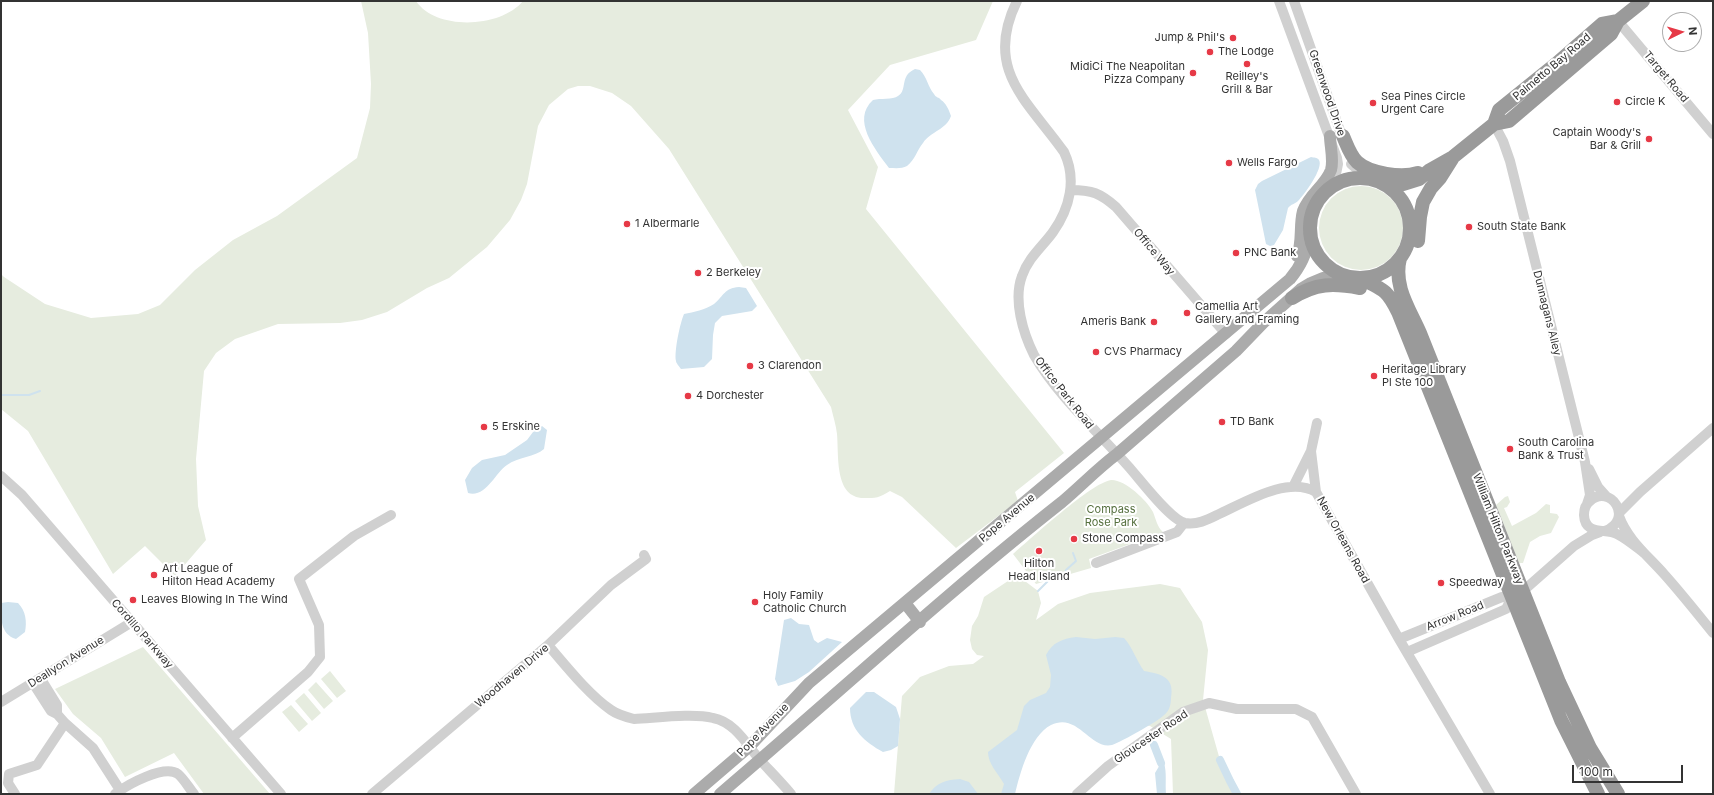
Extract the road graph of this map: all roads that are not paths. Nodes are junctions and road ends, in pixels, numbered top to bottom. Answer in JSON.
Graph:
{"nodes":[{"id":1,"x":1017,"y":1,"type":"edge"},
{"id":2,"x":1280,"y":1,"type":"edge"},
{"id":3,"x":1294,"y":1,"type":"edge"},
{"id":4,"x":1643,"y":1,"type":"edge"},
{"id":5,"x":1618,"y":21,"type":"junction"},
{"id":6,"x":1494,"y":124,"type":"junction"},
{"id":7,"x":1713,"y":134,"type":"edge"},
{"id":8,"x":1336,"y":136,"type":"junction"},
{"id":9,"x":1453,"y":157,"type":"junction"},
{"id":10,"x":1368,"y":179,"type":"junction"},
{"id":11,"x":1334,"y":184,"type":"junction"},
{"id":12,"x":1384,"y":184,"type":"junction"},
{"id":13,"x":1071,"y":190,"type":"junction"},
{"id":14,"x":1410,"y":229,"type":"junction"},
{"id":15,"x":1310,"y":237,"type":"junction"},
{"id":16,"x":1400,"y":258,"type":"junction"},
{"id":17,"x":1343,"y":276,"type":"junction"},
{"id":18,"x":1362,"y":279,"type":"junction"},
{"id":19,"x":1276,"y":290,"type":"junction"},
{"id":20,"x":1292,"y":298,"type":"junction"},
{"id":21,"x":1411,"y":313,"type":"junction"},
{"id":22,"x":1404,"y":329,"type":"junction"},
{"id":23,"x":1226,"y":334,"type":"junction"},
{"id":24,"x":1317,"y":423,"type":"dead end"},
{"id":25,"x":1713,"y":428,"type":"edge"},
{"id":26,"x":1102,"y":438,"type":"junction"},
{"id":27,"x":1311,"y":451,"type":"junction"},
{"id":28,"x":1117,"y":454,"type":"junction"},
{"id":29,"x":1585,"y":462,"type":"junction"},
{"id":30,"x":1,"y":476,"type":"edge"},
{"id":31,"x":1294,"y":485,"type":"junction"},
{"id":32,"x":1316,"y":492,"type":"junction"},
{"id":33,"x":1640,"y":492,"type":"junction"},
{"id":34,"x":1608,"y":497,"type":"junction"},
{"id":35,"x":1586,"y":509,"type":"junction"},
{"id":36,"x":1619,"y":514,"type":"junction"},
{"id":37,"x":391,"y":516,"type":"dead end"},
{"id":38,"x":1184,"y":523,"type":"junction"},
{"id":39,"x":1603,"y":531,"type":"junction"},
{"id":40,"x":1574,"y":546,"type":"junction"},
{"id":41,"x":1644,"y":553,"type":"junction"},
{"id":42,"x":644,"y":555,"type":"dead end"},
{"id":43,"x":1096,"y":562,"type":"dead end"},
{"id":44,"x":1517,"y":594,"type":"junction"},
{"id":45,"x":905,"y":603,"type":"junction"},
{"id":46,"x":132,"y":622,"type":"junction"},
{"id":47,"x":920,"y":622,"type":"junction"},
{"id":48,"x":1713,"y":633,"type":"edge"},
{"id":49,"x":1399,"y":639,"type":"junction"},
{"id":50,"x":548,"y":646,"type":"junction"},
{"id":51,"x":1406,"y":652,"type":"junction"},
{"id":52,"x":37,"y":681,"type":"junction"},
{"id":53,"x":1,"y":702,"type":"edge"},
{"id":54,"x":65,"y":723,"type":"junction"},
{"id":55,"x":232,"y":738,"type":"junction"},
{"id":56,"x":750,"y":746,"type":"junction"},
{"id":57,"x":759,"y":759,"type":"junction"},
{"id":58,"x":118,"y":792,"type":"edge"},
{"id":59,"x":15,"y":794,"type":"edge"},
{"id":60,"x":194,"y":794,"type":"edge"},
{"id":61,"x":281,"y":794,"type":"edge"},
{"id":62,"x":372,"y":794,"type":"edge"},
{"id":63,"x":694,"y":794,"type":"edge"},
{"id":64,"x":720,"y":794,"type":"edge"},
{"id":65,"x":791,"y":794,"type":"edge"},
{"id":66,"x":1077,"y":794,"type":"edge"},
{"id":67,"x":1356,"y":794,"type":"edge"},
{"id":68,"x":1490,"y":794,"type":"edge"},
{"id":69,"x":1598,"y":794,"type":"edge"},
{"id":70,"x":1618,"y":794,"type":"edge"}],
"edges":[{"from":1,"to":13,"type":"street","name":"Office Park Road"},
{"from":2,"to":8,"type":"street","name":"Greenwood Drive"},
{"from":3,"to":8,"type":"street","name":"Greenwood Drive"},
{"from":4,"to":5,"type":"highway","name":"Palmetto Bay Road"},
{"from":5,"to":6,"type":"highway","name":"Palmetto Bay Road"},
{"from":5,"to":7,"type":"street","name":"Target Road"},
{"from":6,"to":9,"type":"highway","name":"Palmetto Bay Road"},
{"from":6,"to":29,"type":"street","name":"Dunnagans Alley"},
{"from":8,"to":9,"type":"highway"},
{"from":8,"to":10,"type":"street","name":"Greenwood Drive"},
{"from":8,"to":11,"type":"street","name":"Greenwood Drive"},
{"from":8,"to":19,"type":"main road"},
{"from":9,"to":12,"type":"highway"},
{"from":9,"to":14,"type":"highway"},
{"from":9,"to":21,"type":"highway"},
{"from":10,"to":11,"type":"highway"},
{"from":10,"to":12,"type":"highway"},
{"from":11,"to":15,"type":"highway"},
{"from":12,"to":14,"type":"highway"},
{"from":13,"to":23,"type":"street","name":"Office Way"},
{"from":13,"to":26,"type":"street","name":"Office Park Road"},
{"from":14,"to":16,"type":"highway"},
{"from":15,"to":17,"type":"highway"},
{"from":15,"to":19,"type":"main road","name":"Pope Avenue"},
{"from":16,"to":18,"type":"highway"},
{"from":16,"to":21,"type":"highway","name":"William Hilton Parkway"},
{"from":17,"to":18,"type":"highway"},
{"from":17,"to":20,"type":"main road","name":"Pope Avenue"},
{"from":18,"to":22,"type":"highway","name":"William Hilton Parkway"},
{"from":19,"to":23,"type":"main road","name":"Pope Avenue"},
{"from":20,"to":22,"type":"highway"},
{"from":20,"to":28,"type":"main road","name":"Pope Avenue"},
{"from":21,"to":44,"type":"highway","name":"William Hilton Parkway"},
{"from":22,"to":44,"type":"highway","name":"William Hilton Parkway"},
{"from":23,"to":26,"type":"main road","name":"Pope Avenue"},
{"from":24,"to":27,"type":"street"},
{"from":25,"to":33,"type":"street"},
{"from":26,"to":28,"type":"street","name":"Office Park Road"},
{"from":26,"to":45,"type":"main road","name":"Pope Avenue"},
{"from":27,"to":31,"type":"street"},
{"from":27,"to":32,"type":"street"},
{"from":28,"to":38,"type":"street"},
{"from":28,"to":47,"type":"main road","name":"Pope Avenue"},
{"from":29,"to":34,"type":"street"},
{"from":29,"to":35,"type":"street","name":"Dunnagans Alley"},
{"from":30,"to":46,"type":"street","name":"Cordillo Parkway"},
{"from":31,"to":32,"type":"street","name":"New Orleans Road"},
{"from":31,"to":38,"type":"street","name":"New Orleans Road"},
{"from":32,"to":49,"type":"street","name":"New Orleans Road"},
{"from":33,"to":34,"type":"street"},
{"from":33,"to":36,"type":"street"},
{"from":34,"to":35,"type":"street"},
{"from":34,"to":36,"type":"street"},
{"from":35,"to":39,"type":"street"},
{"from":35,"to":40,"type":"street","name":"Dunnagans Alley"},
{"from":36,"to":39,"type":"street"},
{"from":36,"to":41,"type":"street"},
{"from":37,"to":55,"type":"street"},
{"from":38,"to":43,"type":"street"},
{"from":39,"to":40,"type":"street","name":"Arrow Road"},
{"from":39,"to":41,"type":"street"},
{"from":40,"to":44,"type":"street","name":"Arrow Road"},
{"from":41,"to":48,"type":"street"},
{"from":42,"to":50,"type":"street","name":"Woodhaven Drive"},
{"from":44,"to":49,"type":"street","name":"Arrow Road"},
{"from":44,"to":51,"type":"street","name":"Arrow Road"},
{"from":44,"to":69,"type":"highway","name":"William Hilton Parkway"},
{"from":44,"to":70,"type":"highway","name":"William Hilton Parkway"},
{"from":45,"to":47,"type":"main road"},
{"from":45,"to":56,"type":"main road","name":"Pope Avenue"},
{"from":46,"to":52,"type":"street","name":"Deallyon Avenue"},
{"from":46,"to":55,"type":"street","name":"Cordillo Parkway"},
{"from":47,"to":57,"type":"main road","name":"Pope Avenue"},
{"from":49,"to":51,"type":"street","name":"New Orleans Road"},
{"from":50,"to":56,"type":"street"},
{"from":50,"to":62,"type":"street","name":"Woodhaven Drive"},
{"from":51,"to":68,"type":"street","name":"New Orleans Road"},
{"from":52,"to":53,"type":"street","name":"Deallyon Avenue"},
{"from":52,"to":54,"type":"street"},
{"from":54,"to":58,"type":"street"},
{"from":54,"to":59,"type":"street"},
{"from":55,"to":61,"type":"street","name":"Cordillo Parkway"},
{"from":56,"to":57,"type":"street"},
{"from":56,"to":63,"type":"main road","name":"Pope Avenue"},
{"from":57,"to":64,"type":"main road","name":"Pope Avenue"},
{"from":57,"to":65,"type":"street"},
{"from":58,"to":60,"type":"street"},
{"from":66,"to":67,"type":"street","name":"Gloucester Road"}]}
